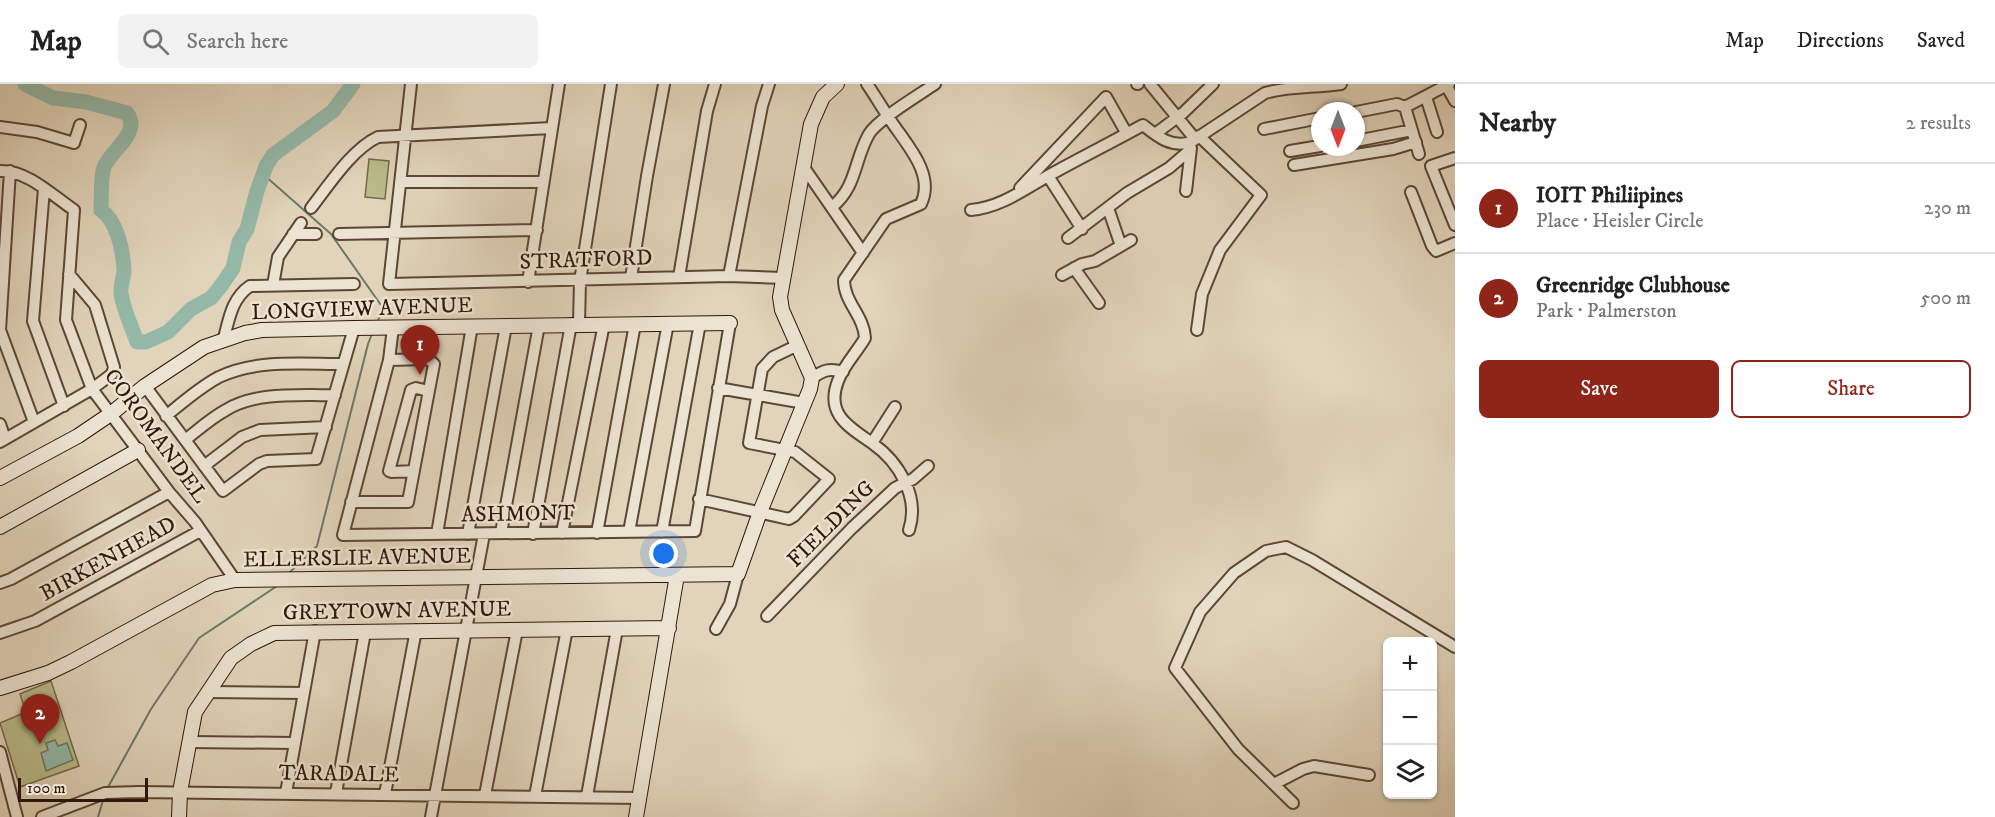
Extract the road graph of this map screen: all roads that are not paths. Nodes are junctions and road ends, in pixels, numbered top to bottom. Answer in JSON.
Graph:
{"nodes":[{"id":1,"x":411,"y":84,"type":"edge"},
{"id":2,"x":559,"y":84,"type":"edge"},
{"id":3,"x":611,"y":84,"type":"edge"},
{"id":4,"x":664,"y":84,"type":"edge"},
{"id":5,"x":715,"y":84,"type":"edge"},
{"id":6,"x":769,"y":84,"type":"edge"},
{"id":7,"x":837,"y":84,"type":"edge"},
{"id":8,"x":867,"y":84,"type":"edge"},
{"id":9,"x":935,"y":84,"type":"edge"},
{"id":10,"x":1213,"y":84,"type":"edge"},
{"id":11,"x":1341,"y":84,"type":"edge"},
{"id":12,"x":1153,"y":85,"type":"edge"},
{"id":13,"x":1448,"y":85,"type":"edge"},
{"id":14,"x":1295,"y":86,"type":"edge"},
{"id":15,"x":1426,"y":97,"type":"junction"},
{"id":16,"x":1455,"y":101,"type":"edge"},
{"id":17,"x":1405,"y":107,"type":"junction"},
{"id":18,"x":1365,"y":110,"type":"edge"},
{"id":19,"x":888,"y":117,"type":"junction"},
{"id":20,"x":1176,"y":119,"type":"junction"},
{"id":21,"x":1311,"y":120,"type":"edge"},
{"id":22,"x":80,"y":125,"type":"dead end"},
{"id":23,"x":0,"y":127,"type":"edge"},
{"id":24,"x":551,"y":128,"type":"junction"},
{"id":25,"x":1264,"y":129,"type":"dead end"},
{"id":26,"x":1412,"y":130,"type":"junction"},
{"id":27,"x":1437,"y":132,"type":"dead end"},
{"id":28,"x":1127,"y":134,"type":"junction"},
{"id":29,"x":1155,"y":134,"type":"junction"},
{"id":30,"x":405,"y":135,"type":"junction"},
{"id":31,"x":1365,"y":139,"type":"edge"},
{"id":32,"x":1194,"y":142,"type":"junction"},
{"id":33,"x":1416,"y":142,"type":"junction"},
{"id":34,"x":1311,"y":148,"type":"edge"},
{"id":35,"x":1290,"y":151,"type":"dead end"},
{"id":36,"x":1419,"y":154,"type":"dead end"},
{"id":37,"x":1455,"y":159,"type":"edge"},
{"id":38,"x":1294,"y":165,"type":"dead end"},
{"id":39,"x":803,"y":166,"type":"junction"},
{"id":40,"x":5,"y":171,"type":"edge"},
{"id":41,"x":1048,"y":176,"type":"junction"},
{"id":42,"x":400,"y":182,"type":"junction"},
{"id":43,"x":543,"y":182,"type":"junction"},
{"id":44,"x":44,"y":189,"type":"junction"},
{"id":45,"x":1186,"y":191,"type":"dead end"},
{"id":46,"x":1411,"y":192,"type":"dead end"},
{"id":47,"x":1011,"y":198,"type":"junction"},
{"id":48,"x":832,"y":207,"type":"junction"},
{"id":49,"x":310,"y":208,"type":"dead end"},
{"id":50,"x":1108,"y":208,"type":"junction"},
{"id":51,"x":971,"y":210,"type":"dead end"},
{"id":52,"x":301,"y":223,"type":"dead end"},
{"id":53,"x":1455,"y":225,"type":"edge"},
{"id":54,"x":1082,"y":229,"type":"junction"},
{"id":55,"x":537,"y":230,"type":"junction"},
{"id":56,"x":394,"y":233,"type":"junction"},
{"id":57,"x":293,"y":234,"type":"junction"},
{"id":58,"x":316,"y":234,"type":"dead end"},
{"id":59,"x":339,"y":234,"type":"dead end"},
{"id":60,"x":1068,"y":238,"type":"dead end"},
{"id":61,"x":1131,"y":240,"type":"dead end"},
{"id":62,"x":1455,"y":243,"type":"edge"},
{"id":63,"x":1121,"y":246,"type":"junction"},
{"id":64,"x":862,"y":253,"type":"junction"},
{"id":65,"x":1074,"y":268,"type":"junction"},
{"id":66,"x":69,"y":274,"type":"junction"},
{"id":67,"x":1062,"y":275,"type":"dead end"},
{"id":68,"x":729,"y":276,"type":"junction"},
{"id":69,"x":679,"y":277,"type":"junction"},
{"id":70,"x":631,"y":278,"type":"junction"},
{"id":71,"x":784,"y":278,"type":"junction"},
{"id":72,"x":580,"y":280,"type":"junction"},
{"id":73,"x":528,"y":282,"type":"junction"},
{"id":74,"x":354,"y":284,"type":"dead end"},
{"id":75,"x":273,"y":285,"type":"junction"},
{"id":76,"x":1099,"y":303,"type":"dead end"},
{"id":77,"x":668,"y":323,"type":"junction"},
{"id":78,"x":700,"y":323,"type":"junction"},
{"id":79,"x":730,"y":323,"type":"joint"},
{"id":80,"x":575,"y":324,"type":"junction"},
{"id":81,"x":604,"y":324,"type":"junction"},
{"id":82,"x":635,"y":324,"type":"junction"},
{"id":83,"x":539,"y":325,"type":"junction"},
{"id":84,"x":472,"y":326,"type":"junction"},
{"id":85,"x":506,"y":326,"type":"junction"},
{"id":86,"x":354,"y":328,"type":"junction"},
{"id":87,"x":393,"y":328,"type":"junction"},
{"id":88,"x":1197,"y":330,"type":"dead end"},
{"id":89,"x":224,"y":338,"type":"junction"},
{"id":90,"x":798,"y":345,"type":"junction"},
{"id":91,"x":389,"y":360,"type":"junction"},
{"id":92,"x":343,"y":364,"type":"junction"},
{"id":93,"x":843,"y":372,"type":"junction"},
{"id":94,"x":812,"y":378,"type":"junction"},
{"id":95,"x":145,"y":386,"type":"junction"},
{"id":96,"x":718,"y":388,"type":"junction"},
{"id":97,"x":92,"y":389,"type":"junction"},
{"id":98,"x":429,"y":391,"type":"junction"},
{"id":99,"x":335,"y":395,"type":"junction"},
{"id":100,"x":758,"y":395,"type":"junction"},
{"id":101,"x":804,"y":403,"type":"junction"},
{"id":102,"x":64,"y":406,"type":"junction"},
{"id":103,"x":895,"y":407,"type":"dead end"},
{"id":104,"x":112,"y":413,"type":"junction"},
{"id":105,"x":166,"y":416,"type":"junction"},
{"id":106,"x":34,"y":422,"type":"junction"},
{"id":107,"x":0,"y":424,"type":"edge"},
{"id":108,"x":326,"y":427,"type":"junction"},
{"id":109,"x":3,"y":440,"type":"edge"},
{"id":110,"x":185,"y":440,"type":"junction"},
{"id":111,"x":873,"y":443,"type":"junction"},
{"id":112,"x":138,"y":450,"type":"junction"},
{"id":113,"x":785,"y":450,"type":"junction"},
{"id":114,"x":204,"y":466,"type":"junction"},
{"id":115,"x":927,"y":466,"type":"dead end"},
{"id":116,"x":414,"y":471,"type":"junction"},
{"id":117,"x":0,"y":478,"type":"edge"},
{"id":118,"x":905,"y":482,"type":"junction"},
{"id":119,"x":169,"y":492,"type":"junction"},
{"id":120,"x":699,"y":499,"type":"junction"},
{"id":121,"x":351,"y":502,"type":"junction"},
{"id":122,"x":760,"y":512,"type":"junction"},
{"id":123,"x":0,"y":527,"type":"edge"},
{"id":124,"x":909,"y":530,"type":"dead end"},
{"id":125,"x":200,"y":531,"type":"junction"},
{"id":126,"x":629,"y":532,"type":"junction"},
{"id":127,"x":662,"y":532,"type":"junction"},
{"id":128,"x":501,"y":533,"type":"junction"},
{"id":129,"x":562,"y":533,"type":"junction"},
{"id":130,"x":597,"y":533,"type":"junction"},
{"id":131,"x":437,"y":534,"type":"junction"},
{"id":132,"x":468,"y":534,"type":"junction"},
{"id":133,"x":484,"y":534,"type":"junction"},
{"id":134,"x":533,"y":534,"type":"junction"},
{"id":135,"x":738,"y":574,"type":"junction"},
{"id":136,"x":677,"y":575,"type":"junction"},
{"id":137,"x":476,"y":578,"type":"junction"},
{"id":138,"x":235,"y":580,"type":"junction"},
{"id":139,"x":0,"y":583,"type":"edge"},
{"id":140,"x":767,"y":616,"type":"dead end"},
{"id":141,"x":669,"y":628,"type":"junction"},
{"id":142,"x":567,"y":629,"type":"junction"},
{"id":143,"x":617,"y":629,"type":"junction"},
{"id":144,"x":717,"y":629,"type":"dead end"},
{"id":145,"x":416,"y":630,"type":"junction"},
{"id":146,"x":466,"y":630,"type":"junction"},
{"id":147,"x":517,"y":630,"type":"junction"},
{"id":148,"x":315,"y":632,"type":"junction"},
{"id":149,"x":365,"y":632,"type":"junction"},
{"id":150,"x":0,"y":633,"type":"edge"},
{"id":151,"x":1455,"y":647,"type":"edge"},
{"id":152,"x":0,"y":688,"type":"edge"},
{"id":153,"x":209,"y":692,"type":"junction"},
{"id":154,"x":304,"y":693,"type":"junction"},
{"id":155,"x":189,"y":742,"type":"junction"},
{"id":156,"x":295,"y":743,"type":"junction"},
{"id":157,"x":0,"y":752,"type":"edge"},
{"id":158,"x":1369,"y":775,"type":"dead end"},
{"id":159,"x":1274,"y":784,"type":"junction"},
{"id":160,"x":5,"y":791,"type":"edge"},
{"id":161,"x":180,"y":792,"type":"junction"},
{"id":162,"x":286,"y":793,"type":"junction"},
{"id":163,"x":336,"y":793,"type":"junction"},
{"id":164,"x":385,"y":794,"type":"junction"},
{"id":165,"x":435,"y":794,"type":"junction"},
{"id":166,"x":486,"y":795,"type":"junction"},
{"id":167,"x":535,"y":796,"type":"junction"},
{"id":168,"x":587,"y":796,"type":"junction"},
{"id":169,"x":640,"y":798,"type":"junction"},
{"id":170,"x":1293,"y":802,"type":"dead end"},
{"id":171,"x":74,"y":804,"type":"junction"},
{"id":172,"x":17,"y":817,"type":"edge"},
{"id":173,"x":42,"y":817,"type":"edge"},
{"id":174,"x":71,"y":817,"type":"edge"},
{"id":175,"x":179,"y":817,"type":"edge"},
{"id":176,"x":431,"y":817,"type":"edge"},
{"id":177,"x":636,"y":817,"type":"edge"}],
"edges":[{"from":1,"to":30,"type":"street"},
{"from":2,"to":24,"type":"street"},
{"from":3,"to":72,"type":"street"},
{"from":4,"to":70,"type":"street"},
{"from":5,"to":69,"type":"street"},
{"from":6,"to":68,"type":"street"},
{"from":7,"to":39,"type":"street"},
{"from":8,"to":19,"type":"street"},
{"from":9,"to":19,"type":"street"},
{"from":10,"to":20,"type":"street"},
{"from":11,"to":14,"type":"street"},
{"from":12,"to":20,"type":"street"},
{"from":13,"to":15,"type":"street"},
{"from":13,"to":16,"type":"street"},
{"from":14,"to":32,"type":"street"},
{"from":15,"to":17,"type":"street"},
{"from":15,"to":27,"type":"street"},
{"from":17,"to":18,"type":"street"},
{"from":17,"to":26,"type":"street"},
{"from":19,"to":48,"type":"street"},
{"from":19,"to":64,"type":"street"},
{"from":20,"to":29,"type":"street"},
{"from":20,"to":32,"type":"street"},
{"from":21,"to":25,"type":"street"},
{"from":22,"to":23,"type":"street"},
{"from":24,"to":30,"type":"street"},
{"from":24,"to":43,"type":"street"},
{"from":26,"to":31,"type":"street"},
{"from":26,"to":33,"type":"street"},
{"from":28,"to":29,"type":"street"},
{"from":28,"to":41,"type":"street"},
{"from":28,"to":47,"type":"street"},
{"from":29,"to":32,"type":"street"},
{"from":30,"to":42,"type":"street"},
{"from":30,"to":49,"type":"street"},
{"from":32,"to":45,"type":"street"},
{"from":32,"to":50,"type":"street"},
{"from":32,"to":88,"type":"street"},
{"from":33,"to":36,"type":"street"},
{"from":33,"to":38,"type":"street"},
{"from":34,"to":35,"type":"street"},
{"from":37,"to":53,"type":"street"},
{"from":39,"to":48,"type":"street"},
{"from":39,"to":71,"type":"street"},
{"from":40,"to":44,"type":"street","name":"COROMANDEL"},
{"from":40,"to":106,"type":"street"},
{"from":41,"to":47,"type":"street"},
{"from":41,"to":54,"type":"street"},
{"from":42,"to":43,"type":"street"},
{"from":42,"to":56,"type":"street"},
{"from":43,"to":55,"type":"street"},
{"from":44,"to":66,"type":"street","name":"COROMANDEL"},
{"from":44,"to":102,"type":"street"},
{"from":46,"to":62,"type":"street"},
{"from":47,"to":51,"type":"street"},
{"from":48,"to":64,"type":"street"},
{"from":50,"to":54,"type":"street"},
{"from":50,"to":63,"type":"street"},
{"from":52,"to":57,"type":"street"},
{"from":54,"to":60,"type":"street"},
{"from":55,"to":56,"type":"street"},
{"from":55,"to":73,"type":"street"},
{"from":56,"to":59,"type":"street"},
{"from":56,"to":73,"type":"street","name":"STRATFORD"},
{"from":57,"to":58,"type":"street"},
{"from":57,"to":75,"type":"street"},
{"from":61,"to":63,"type":"street"},
{"from":63,"to":65,"type":"street"},
{"from":64,"to":93,"type":"street"},
{"from":65,"to":67,"type":"street"},
{"from":65,"to":76,"type":"street"},
{"from":66,"to":97,"type":"street","name":"COROMANDEL"},
{"from":66,"to":97,"type":"street"},
{"from":68,"to":69,"type":"street","name":"STRATFORD"},
{"from":68,"to":71,"type":"street","name":"STRATFORD"},
{"from":69,"to":70,"type":"street","name":"STRATFORD"},
{"from":70,"to":72,"type":"street","name":"STRATFORD"},
{"from":71,"to":90,"type":"street"},
{"from":72,"to":73,"type":"street","name":"STRATFORD"},
{"from":72,"to":80,"type":"street"},
{"from":74,"to":75,"type":"street"},
{"from":75,"to":89,"type":"street"},
{"from":77,"to":78,"type":"street","name":"LONGVIEW AVENUE"},
{"from":77,"to":82,"type":"street","name":"LONGVIEW AVENUE"},
{"from":77,"to":126,"type":"street"},
{"from":78,"to":79,"type":"street","name":"LONGVIEW AVENUE"},
{"from":78,"to":127,"type":"street"},
{"from":79,"to":96,"type":"street"},
{"from":80,"to":81,"type":"street","name":"LONGVIEW AVENUE"},
{"from":80,"to":83,"type":"street","name":"LONGVIEW AVENUE"},
{"from":80,"to":134,"type":"street"},
{"from":81,"to":82,"type":"street","name":"LONGVIEW AVENUE"},
{"from":81,"to":129,"type":"street"},
{"from":82,"to":130,"type":"street"},
{"from":83,"to":85,"type":"street","name":"LONGVIEW AVENUE"},
{"from":83,"to":128,"type":"street"},
{"from":84,"to":85,"type":"street","name":"LONGVIEW AVENUE"},
{"from":84,"to":87,"type":"street","name":"LONGVIEW AVENUE"},
{"from":84,"to":131,"type":"street"},
{"from":85,"to":132,"type":"street"},
{"from":86,"to":87,"type":"street","name":"LONGVIEW AVENUE"},
{"from":86,"to":89,"type":"street","name":"LONGVIEW AVENUE"},
{"from":86,"to":92,"type":"street"},
{"from":87,"to":91,"type":"street"},
{"from":89,"to":95,"type":"street","name":"LONGVIEW AVENUE"},
{"from":90,"to":94,"type":"street"},
{"from":90,"to":100,"type":"street"},
{"from":91,"to":98,"type":"street"},
{"from":91,"to":121,"type":"street"},
{"from":92,"to":99,"type":"street"},
{"from":92,"to":105,"type":"street"},
{"from":93,"to":94,"type":"street"},
{"from":93,"to":111,"type":"street"},
{"from":94,"to":101,"type":"street"},
{"from":95,"to":104,"type":"street","name":"LONGVIEW AVENUE"},
{"from":95,"to":105,"type":"street"},
{"from":96,"to":100,"type":"street"},
{"from":96,"to":120,"type":"street"},
{"from":97,"to":102,"type":"street"},
{"from":97,"to":104,"type":"street","name":"COROMANDEL"},
{"from":98,"to":116,"type":"street"},
{"from":98,"to":116,"type":"street"},
{"from":99,"to":108,"type":"street"},
{"from":99,"to":110,"type":"street"},
{"from":100,"to":101,"type":"street"},
{"from":100,"to":113,"type":"street"},
{"from":101,"to":113,"type":"street"},
{"from":102,"to":106,"type":"street"},
{"from":103,"to":111,"type":"street"},
{"from":104,"to":112,"type":"street","name":"COROMANDEL"},
{"from":104,"to":117,"type":"street","name":"LONGVIEW AVENUE"},
{"from":105,"to":110,"type":"street"},
{"from":106,"to":109,"type":"street"},
{"from":107,"to":109,"type":"street"},
{"from":108,"to":114,"type":"street"},
{"from":108,"to":114,"type":"street"},
{"from":110,"to":114,"type":"street"},
{"from":111,"to":118,"type":"street"},
{"from":112,"to":119,"type":"street","name":"COROMANDEL"},
{"from":112,"to":123,"type":"street"},
{"from":113,"to":122,"type":"street"},
{"from":113,"to":122,"type":"street"},
{"from":115,"to":118,"type":"street","name":"FIELDING"},
{"from":116,"to":121,"type":"street"},
{"from":118,"to":124,"type":"street"},
{"from":118,"to":140,"type":"street","name":"FIELDING"},
{"from":119,"to":125,"type":"street","name":"COROMANDEL"},
{"from":119,"to":139,"type":"street"},
{"from":120,"to":122,"type":"street"},
{"from":120,"to":127,"type":"street","name":"ASHMONT"},
{"from":121,"to":131,"type":"street","name":"ASHMONT"},
{"from":122,"to":135,"type":"street"},
{"from":125,"to":138,"type":"street","name":"COROMANDEL"},
{"from":125,"to":150,"type":"street","name":"BIRKENHEAD"},
{"from":126,"to":127,"type":"street","name":"ASHMONT"},
{"from":126,"to":130,"type":"street","name":"ASHMONT"},
{"from":128,"to":133,"type":"street","name":"ASHMONT"},
{"from":128,"to":134,"type":"street","name":"ASHMONT"},
{"from":129,"to":130,"type":"street","name":"ASHMONT"},
{"from":129,"to":134,"type":"street","name":"ASHMONT"},
{"from":131,"to":132,"type":"street","name":"ASHMONT"},
{"from":132,"to":133,"type":"street","name":"ASHMONT"},
{"from":133,"to":137,"type":"street"},
{"from":135,"to":136,"type":"street","name":"ELLERSLIE AVENUE"},
{"from":135,"to":144,"type":"street"},
{"from":136,"to":137,"type":"street","name":"ELLERSLIE AVENUE"},
{"from":136,"to":141,"type":"street"},
{"from":137,"to":138,"type":"street","name":"ELLERSLIE AVENUE"},
{"from":137,"to":146,"type":"street"},
{"from":138,"to":152,"type":"street","name":"ELLERSLIE AVENUE"},
{"from":141,"to":143,"type":"street","name":"GREYTOWN AVENUE"},
{"from":141,"to":169,"type":"street"},
{"from":142,"to":143,"type":"street","name":"GREYTOWN AVENUE"},
{"from":142,"to":147,"type":"street","name":"GREYTOWN AVENUE"},
{"from":142,"to":167,"type":"street"},
{"from":143,"to":168,"type":"street"},
{"from":145,"to":146,"type":"street","name":"GREYTOWN AVENUE"},
{"from":145,"to":149,"type":"street","name":"GREYTOWN AVENUE"},
{"from":145,"to":164,"type":"street"},
{"from":146,"to":147,"type":"street","name":"GREYTOWN AVENUE"},
{"from":146,"to":165,"type":"street"},
{"from":147,"to":166,"type":"street"},
{"from":148,"to":149,"type":"street","name":"GREYTOWN AVENUE"},
{"from":148,"to":153,"type":"street","name":"GREYTOWN AVENUE"},
{"from":148,"to":154,"type":"street"},
{"from":149,"to":163,"type":"street"},
{"from":151,"to":159,"type":"street"},
{"from":153,"to":154,"type":"street"},
{"from":153,"to":155,"type":"street","name":"GREYTOWN AVENUE"},
{"from":154,"to":156,"type":"street"},
{"from":155,"to":156,"type":"street"},
{"from":155,"to":161,"type":"street","name":"GREYTOWN AVENUE"},
{"from":156,"to":162,"type":"street"},
{"from":157,"to":160,"type":"street"},
{"from":158,"to":159,"type":"street"},
{"from":159,"to":170,"type":"street"},
{"from":160,"to":172,"type":"street"},
{"from":161,"to":162,"type":"street","name":"TARADALE"},
{"from":161,"to":171,"type":"street","name":"TARADALE"},
{"from":161,"to":175,"type":"street","name":"GREYTOWN AVENUE"},
{"from":162,"to":163,"type":"street","name":"TARADALE"},
{"from":163,"to":164,"type":"street","name":"TARADALE"},
{"from":164,"to":165,"type":"street","name":"TARADALE"},
{"from":165,"to":166,"type":"street","name":"TARADALE"},
{"from":165,"to":176,"type":"street"},
{"from":166,"to":167,"type":"street","name":"TARADALE"},
{"from":167,"to":168,"type":"street","name":"TARADALE"},
{"from":168,"to":169,"type":"street","name":"TARADALE"},
{"from":169,"to":177,"type":"street"},
{"from":171,"to":173,"type":"street","name":"TARADALE"},
{"from":171,"to":174,"type":"street"}]}
